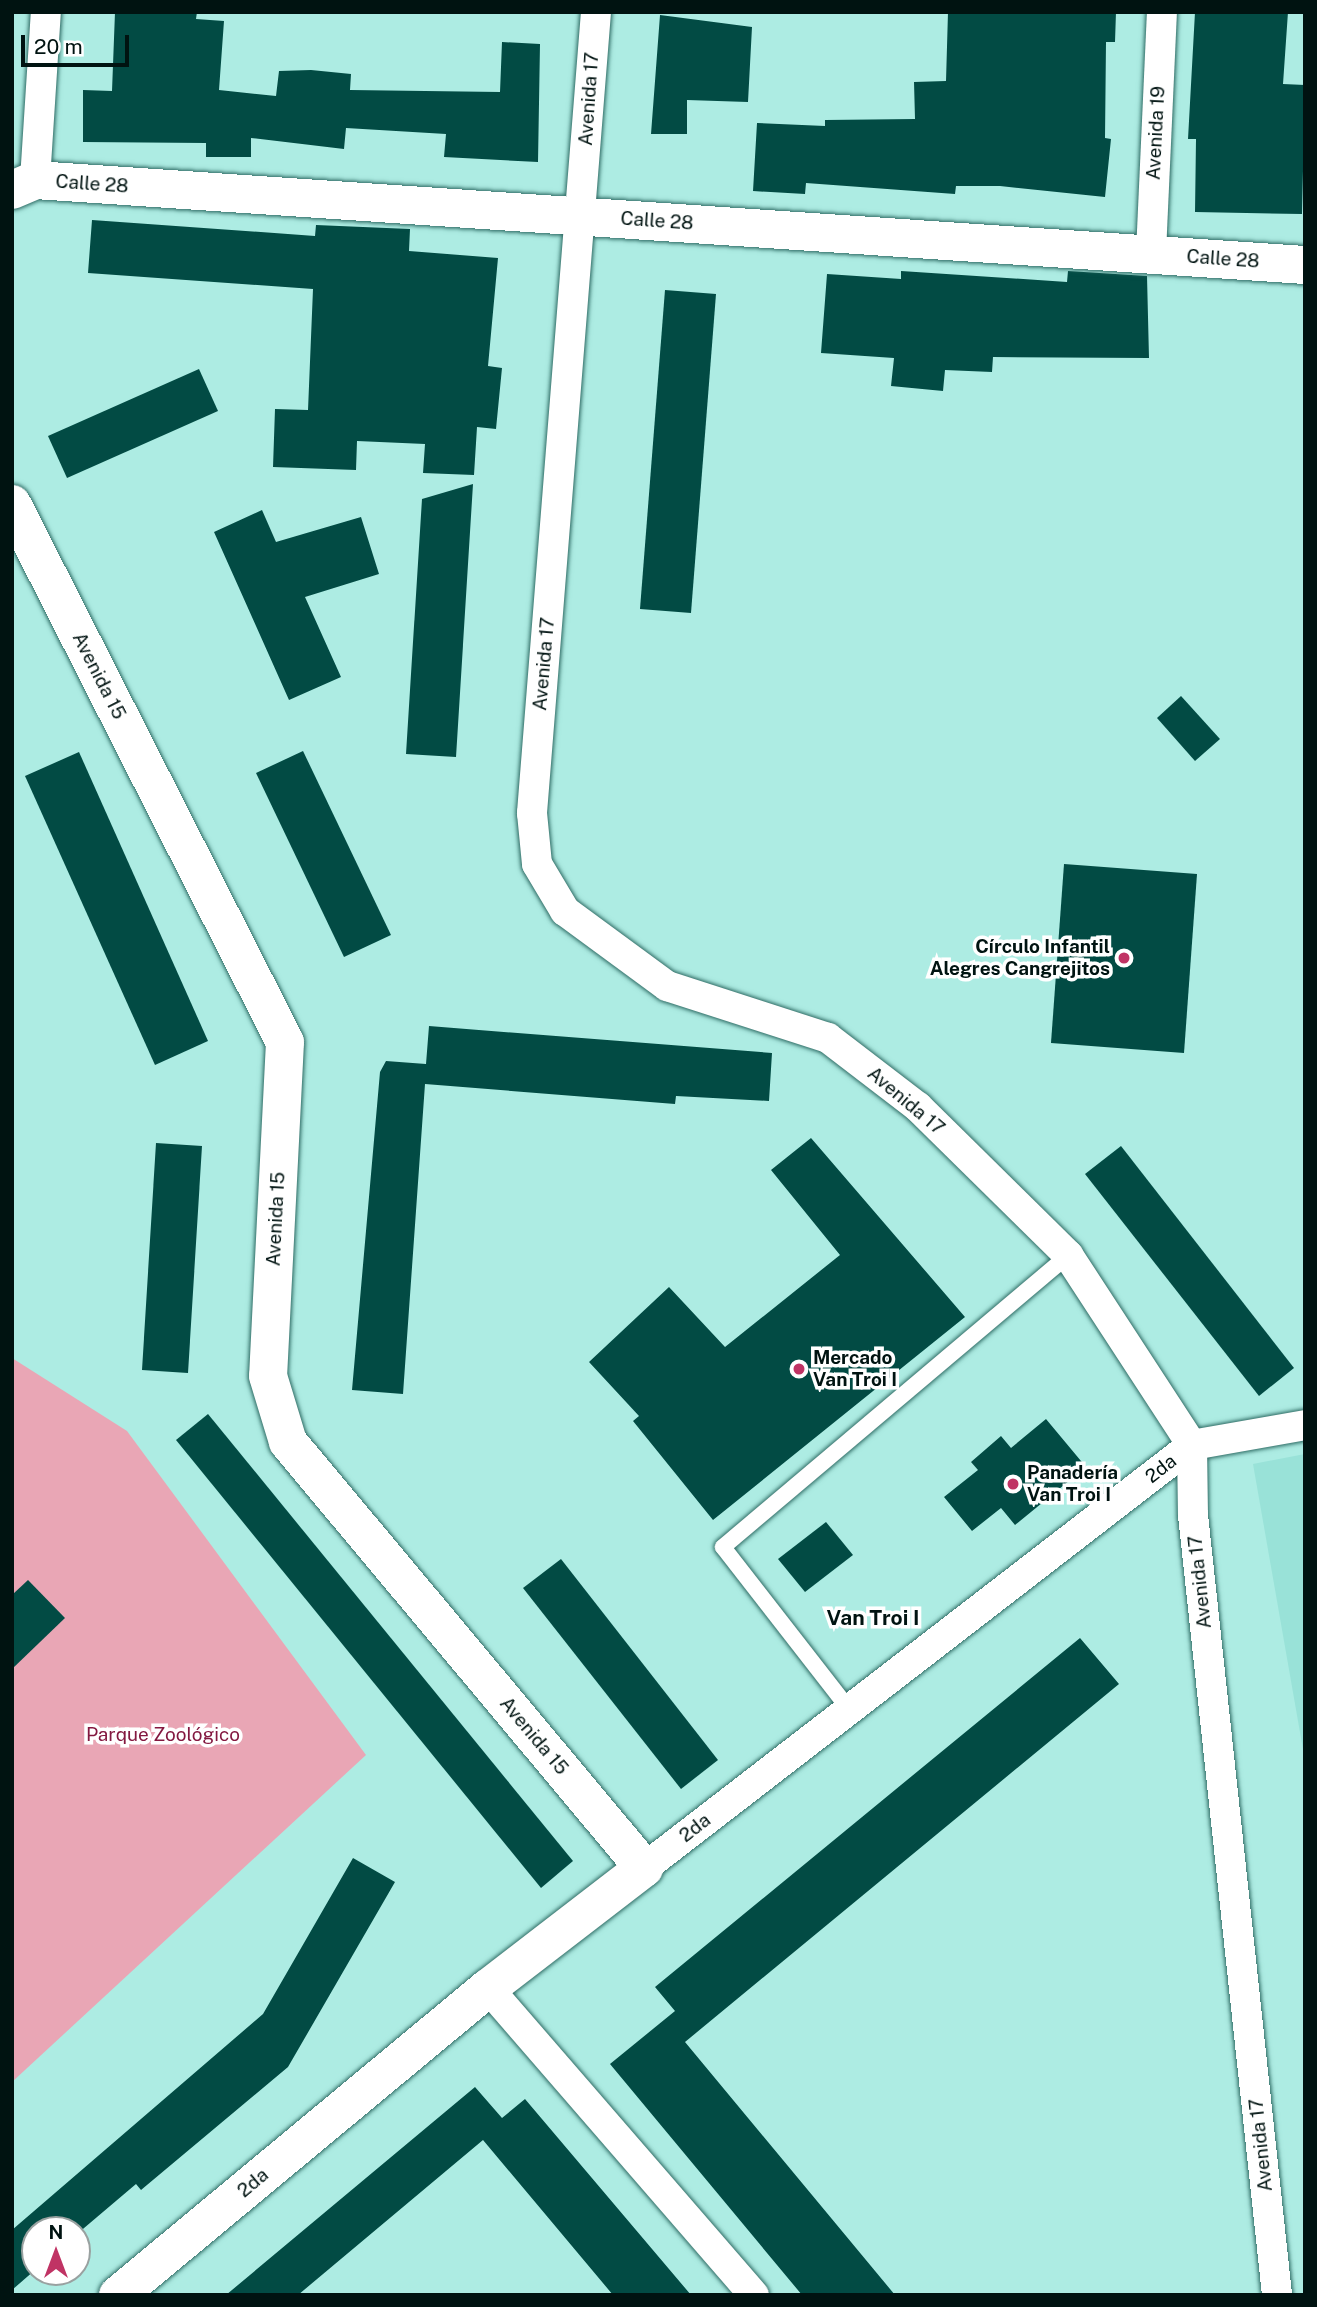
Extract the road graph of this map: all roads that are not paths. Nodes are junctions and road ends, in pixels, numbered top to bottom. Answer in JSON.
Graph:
{"nodes":[{"id":1,"x":46,"y":12,"type":"edge"},
{"id":2,"x":596,"y":12,"type":"edge"},
{"id":3,"x":1162,"y":12,"type":"edge"},
{"id":4,"x":24,"y":185,"type":"edge"},
{"id":5,"x":581,"y":216,"type":"junction"},
{"id":6,"x":1151,"y":253,"type":"junction"},
{"id":7,"x":1305,"y":265,"type":"edge"},
{"id":8,"x":12,"y":504,"type":"edge"},
{"id":9,"x":1068,"y":1255,"type":"junction"},
{"id":10,"x":1305,"y":1425,"type":"edge"},
{"id":11,"x":1192,"y":1445,"type":"junction"},
{"id":12,"x":849,"y":1709,"type":"junction"},
{"id":13,"x":644,"y":1868,"type":"junction"},
{"id":14,"x":488,"y":1988,"type":"junction"},
{"id":15,"x":118,"y":2295,"type":"edge"},
{"id":16,"x":754,"y":2295,"type":"edge"},
{"id":17,"x":1277,"y":2295,"type":"edge"}],
"edges":[{"from":1,"to":4,"type":"street"},
{"from":2,"to":5,"type":"street","name":"Avenida 17"},
{"from":3,"to":6,"type":"street","name":"Avenida 19"},
{"from":4,"to":5,"type":"street","name":"Calle 28"},
{"from":5,"to":6,"type":"street","name":"Calle 28"},
{"from":5,"to":9,"type":"street","name":"Avenida 17"},
{"from":6,"to":7,"type":"street","name":"Calle 28"},
{"from":8,"to":13,"type":"street","name":"Avenida 15"},
{"from":9,"to":11,"type":"street","name":"Avenida 17"},
{"from":9,"to":12,"type":"lane"},
{"from":10,"to":11,"type":"street","name":"2da"},
{"from":11,"to":12,"type":"street","name":"2da"},
{"from":11,"to":17,"type":"street","name":"Avenida 17"},
{"from":12,"to":13,"type":"street","name":"2da"},
{"from":13,"to":14,"type":"street","name":"2da"},
{"from":14,"to":15,"type":"street","name":"2da"},
{"from":14,"to":16,"type":"street"}]}
